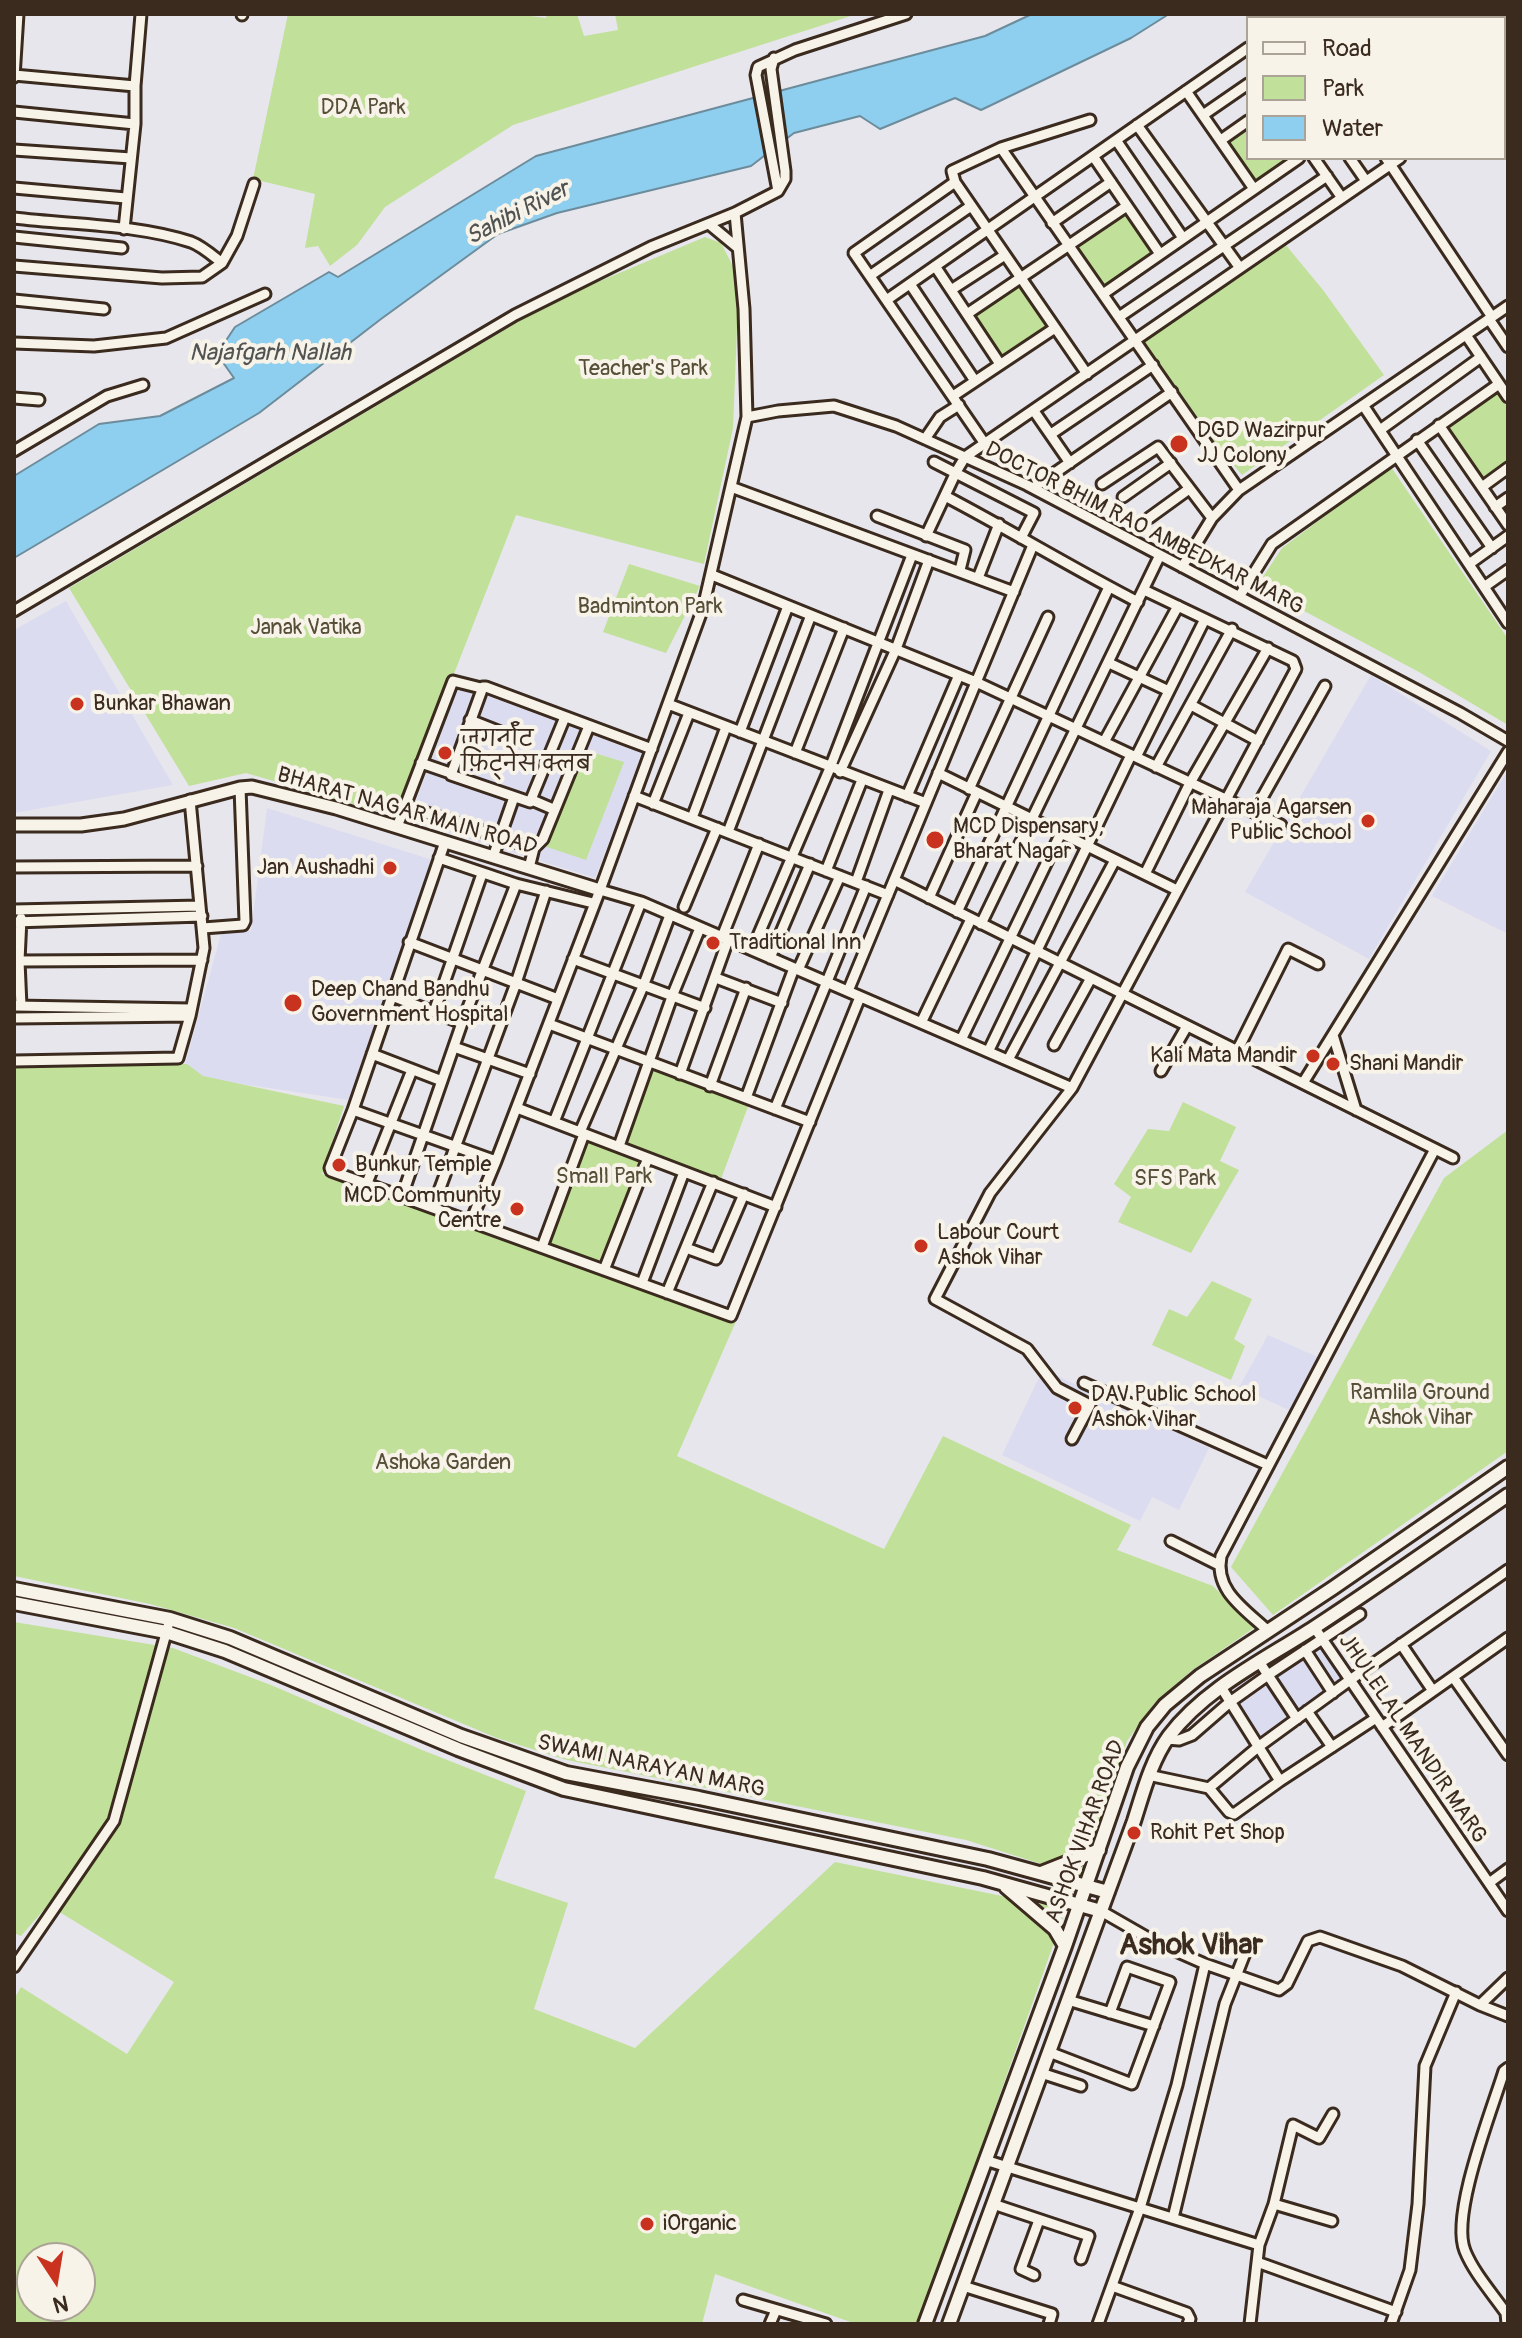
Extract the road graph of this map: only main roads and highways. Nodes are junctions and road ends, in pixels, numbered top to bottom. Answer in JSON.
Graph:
{"nodes":[{"id":1,"x":1508,"y":1467,"type":"edge"},
{"id":2,"x":1508,"y":1495,"type":"edge"},
{"id":3,"x":14,"y":1589,"type":"edge"},
{"id":4,"x":14,"y":1603,"type":"edge"},
{"id":5,"x":168,"y":1625,"type":"junction"},
{"id":6,"x":1099,"y":1850,"type":"junction"},
{"id":7,"x":1038,"y":1873,"type":"junction"},
{"id":8,"x":1000,"y":1883,"type":"junction"},
{"id":9,"x":1086,"y":1886,"type":"junction"},
{"id":10,"x":1108,"y":1892,"type":"junction"},
{"id":11,"x":1079,"y":1904,"type":"junction"},
{"id":12,"x":1101,"y":1911,"type":"junction"},
{"id":13,"x":1065,"y":1946,"type":"junction"},
{"id":14,"x":925,"y":2324,"type":"edge"},
{"id":15,"x":949,"y":2324,"type":"edge"}],
"edges":[{"from":1,"to":6,"type":"main road","name":"ASHOK VIHAR ROAD"},
{"from":2,"to":10,"type":"main road","name":"ASHOK VIHAR ROAD"},
{"from":3,"to":5,"type":"main road","name":"SWAMI NARAYAN MARG"},
{"from":4,"to":5,"type":"main road","name":"SWAMI NARAYAN MARG"},
{"from":5,"to":7,"type":"main road","name":"SWAMI NARAYAN MARG"},
{"from":5,"to":8,"type":"main road","name":"SWAMI NARAYAN MARG"},
{"from":6,"to":7,"type":"main road"},
{"from":6,"to":9,"type":"main road","name":"ASHOK VIHAR ROAD"},
{"from":7,"to":9,"type":"main road","name":"SWAMI NARAYAN MARG"},
{"from":8,"to":11,"type":"main road","name":"SWAMI NARAYAN MARG"},
{"from":8,"to":13,"type":"main road"},
{"from":9,"to":10,"type":"main road","name":"SWAMI NARAYAN MARG"},
{"from":9,"to":11,"type":"main road","name":"ASHOK VIHAR ROAD"},
{"from":10,"to":12,"type":"main road","name":"ASHOK VIHAR ROAD"},
{"from":11,"to":12,"type":"main road","name":"SWAMI NARAYAN MARG"},
{"from":11,"to":13,"type":"main road","name":"ASHOK VIHAR ROAD"},
{"from":12,"to":15,"type":"main road","name":"ASHOK VIHAR ROAD"},
{"from":13,"to":14,"type":"main road","name":"ASHOK VIHAR ROAD"}]}
